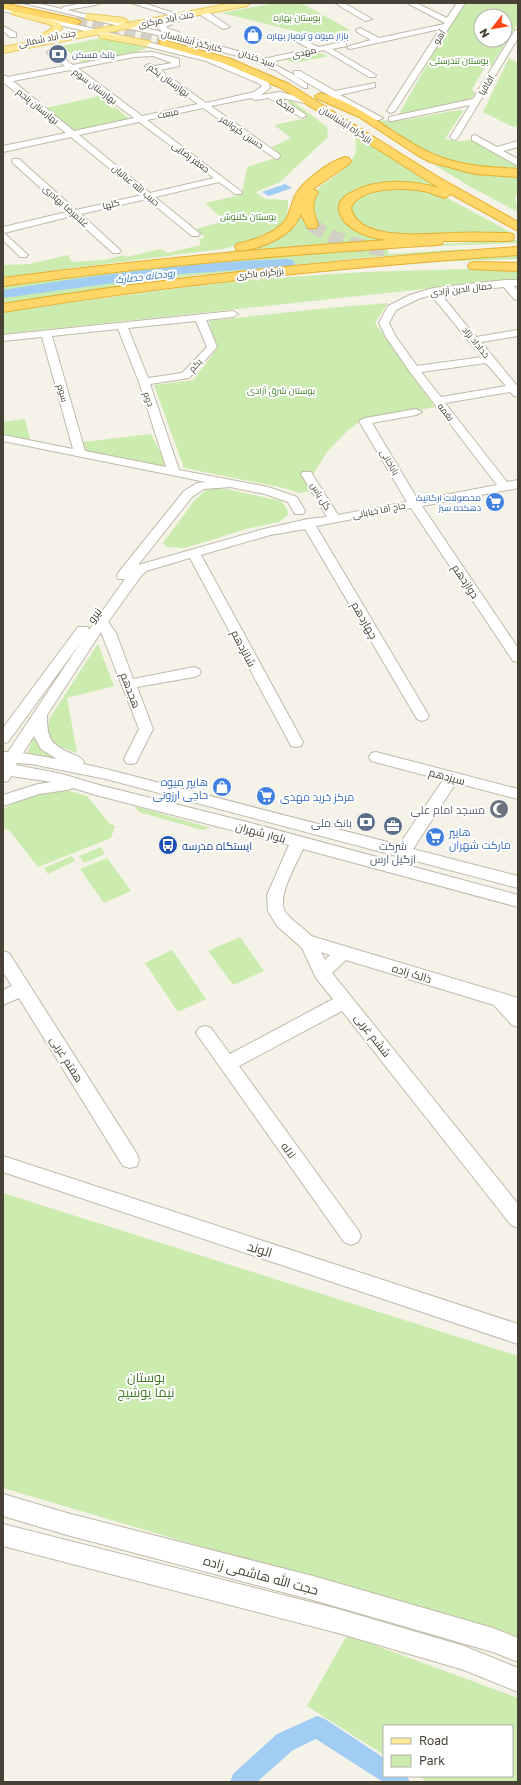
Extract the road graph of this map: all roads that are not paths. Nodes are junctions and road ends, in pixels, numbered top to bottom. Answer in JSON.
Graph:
{"nodes":[{"id":1,"x":26,"y":3,"type":"edge"},
{"id":2,"x":38,"y":3,"type":"edge"},
{"id":3,"x":96,"y":3,"type":"edge"},
{"id":4,"x":135,"y":3,"type":"edge"},
{"id":5,"x":229,"y":3,"type":"edge"},
{"id":6,"x":247,"y":3,"type":"edge"},
{"id":7,"x":339,"y":3,"type":"edge"},
{"id":8,"x":411,"y":3,"type":"edge"},
{"id":9,"x":461,"y":3,"type":"edge"},
{"id":10,"x":3,"y":6,"type":"edge"},
{"id":11,"x":14,"y":7,"type":"edge"},
{"id":12,"x":64,"y":8,"type":"junction"},
{"id":13,"x":3,"y":9,"type":"edge"},
{"id":14,"x":202,"y":12,"type":"junction"},
{"id":15,"x":178,"y":15,"type":"junction"},
{"id":16,"x":161,"y":18,"type":"junction"},
{"id":17,"x":81,"y":19,"type":"junction"},
{"id":18,"x":368,"y":19,"type":"dead end"},
{"id":19,"x":122,"y":23,"type":"junction"},
{"id":20,"x":448,"y":24,"type":"junction"},
{"id":21,"x":226,"y":27,"type":"dead end"},
{"id":22,"x":3,"y":28,"type":"edge"},
{"id":23,"x":95,"y":30,"type":"junction"},
{"id":24,"x":360,"y":30,"type":"dead end"},
{"id":25,"x":153,"y":31,"type":"junction"},
{"id":26,"x":518,"y":32,"type":"edge"},
{"id":27,"x":293,"y":36,"type":"dead end"},
{"id":28,"x":43,"y":38,"type":"junction"},
{"id":29,"x":58,"y":40,"type":"junction"},
{"id":30,"x":132,"y":40,"type":"junction"},
{"id":31,"x":378,"y":41,"type":"junction"},
{"id":32,"x":15,"y":42,"type":"junction"},
{"id":33,"x":146,"y":43,"type":"junction"},
{"id":34,"x":3,"y":46,"type":"edge"},
{"id":35,"x":325,"y":48,"type":"junction"},
{"id":36,"x":3,"y":50,"type":"edge"},
{"id":37,"x":317,"y":50,"type":"junction"},
{"id":38,"x":51,"y":52,"type":"dead end"},
{"id":39,"x":134,"y":55,"type":"junction"},
{"id":40,"x":208,"y":59,"type":"junction"},
{"id":41,"x":266,"y":60,"type":"junction"},
{"id":42,"x":71,"y":67,"type":"junction"},
{"id":43,"x":153,"y":69,"type":"junction"},
{"id":44,"x":372,"y":75,"type":"dead end"},
{"id":45,"x":5,"y":79,"type":"edge"},
{"id":46,"x":372,"y":85,"type":"dead end"},
{"id":47,"x":304,"y":86,"type":"junction"},
{"id":48,"x":291,"y":90,"type":"junction"},
{"id":49,"x":334,"y":94,"type":"junction"},
{"id":50,"x":270,"y":95,"type":"junction"},
{"id":51,"x":320,"y":96,"type":"junction"},
{"id":52,"x":476,"y":101,"type":"junction"},
{"id":53,"x":310,"y":102,"type":"junction"},
{"id":54,"x":206,"y":107,"type":"junction"},
{"id":55,"x":387,"y":115,"type":"junction"},
{"id":56,"x":302,"y":116,"type":"dead end"},
{"id":57,"x":142,"y":121,"type":"junction"},
{"id":58,"x":343,"y":123,"type":"junction"},
{"id":59,"x":76,"y":135,"type":"junction"},
{"id":60,"x":454,"y":137,"type":"dead end"},
{"id":61,"x":475,"y":138,"type":"dead end"},
{"id":62,"x":518,"y":144,"type":"edge"},
{"id":63,"x":495,"y":150,"type":"junction"},
{"id":64,"x":4,"y":151,"type":"edge"},
{"id":65,"x":276,"y":156,"type":"dead end"},
{"id":66,"x":16,"y":161,"type":"dead end"},
{"id":67,"x":345,"y":161,"type":"junction"},
{"id":68,"x":518,"y":163,"type":"edge"},
{"id":69,"x":518,"y":173,"type":"edge"},
{"id":70,"x":220,"y":179,"type":"junction"},
{"id":71,"x":238,"y":192,"type":"dead end"},
{"id":72,"x":148,"y":196,"type":"junction"},
{"id":73,"x":74,"y":213,"type":"junction"},
{"id":74,"x":515,"y":221,"type":"edge"},
{"id":75,"x":312,"y":225,"type":"tunnel mouth"},
{"id":76,"x":3,"y":230,"type":"edge"},
{"id":77,"x":195,"y":234,"type":"dead end"},
{"id":78,"x":3,"y":235,"type":"edge"},
{"id":79,"x":515,"y":239,"type":"edge"},
{"id":80,"x":390,"y":250,"type":"tunnel mouth"},
{"id":81,"x":116,"y":251,"type":"dead end"},
{"id":82,"x":518,"y":251,"type":"edge"},
{"id":83,"x":23,"y":255,"type":"dead end"},
{"id":84,"x":518,"y":260,"type":"edge"},
{"id":85,"x":126,"y":266,"type":"junction"},
{"id":86,"x":518,"y":267,"type":"edge"},
{"id":87,"x":337,"y":270,"type":"junction"},
{"id":88,"x":260,"y":274,"type":"junction"},
{"id":89,"x":3,"y":282,"type":"edge"},
{"id":90,"x":505,"y":283,"type":"junction"},
{"id":91,"x":518,"y":283,"type":"edge"},
{"id":92,"x":433,"y":291,"type":"junction"},
{"id":93,"x":518,"y":298,"type":"edge"},
{"id":94,"x":3,"y":308,"type":"edge"},
{"id":95,"x":233,"y":314,"type":"dead end"},
{"id":96,"x":200,"y":317,"type":"junction"},
{"id":97,"x":122,"y":326,"type":"junction"},
{"id":98,"x":518,"y":333,"type":"edge"},
{"id":99,"x":46,"y":334,"type":"junction"},
{"id":100,"x":391,"y":337,"type":"joint"},
{"id":101,"x":3,"y":338,"type":"edge"},
{"id":102,"x":474,"y":340,"type":"junction"},
{"id":103,"x":489,"y":359,"type":"junction"},
{"id":104,"x":414,"y":370,"type":"junction"},
{"id":105,"x":144,"y":382,"type":"junction"},
{"id":106,"x":516,"y":391,"type":"edge"},
{"id":107,"x":437,"y":401,"type":"junction"},
{"id":108,"x":416,"y":412,"type":"dead end"},
{"id":109,"x":3,"y":438,"type":"edge"},
{"id":110,"x":80,"y":453,"type":"junction"},
{"id":111,"x":174,"y":473,"type":"junction"},
{"id":112,"x":307,"y":474,"type":"dead end"},
{"id":113,"x":227,"y":484,"type":"junction"},
{"id":114,"x":517,"y":485,"type":"edge"},
{"id":115,"x":504,"y":486,"type":"junction"},
{"id":116,"x":188,"y":494,"type":"junction"},
{"id":117,"x":414,"y":503,"type":"junction"},
{"id":118,"x":299,"y":511,"type":"junction"},
{"id":119,"x":334,"y":518,"type":"junction"},
{"id":120,"x":165,"y":522,"type":"junction"},
{"id":121,"x":308,"y":523,"type":"junction"},
{"id":122,"x":268,"y":532,"type":"junction"},
{"id":123,"x":199,"y":551,"type":"junction"},
{"id":124,"x":101,"y":622,"type":"junction"},
{"id":125,"x":518,"y":658,"type":"edge"},
{"id":126,"x":194,"y":672,"type":"dead end"},
{"id":127,"x":129,"y":684,"type":"junction"},
{"id":128,"x":40,"y":714,"type":"junction"},
{"id":129,"x":422,"y":716,"type":"dead end"},
{"id":130,"x":6,"y":732,"type":"edge"},
{"id":131,"x":296,"y":742,"type":"dead end"},
{"id":132,"x":376,"y":757,"type":"dead end"},
{"id":133,"x":131,"y":759,"type":"dead end"},
{"id":134,"x":8,"y":763,"type":"edge"},
{"id":135,"x":106,"y":774,"type":"junction"},
{"id":136,"x":452,"y":777,"type":"junction"},
{"id":137,"x":81,"y":785,"type":"junction"},
{"id":138,"x":518,"y":794,"type":"edge"},
{"id":139,"x":3,"y":801,"type":"edge"},
{"id":140,"x":298,"y":842,"type":"junction"},
{"id":141,"x":403,"y":852,"type":"junction"},
{"id":142,"x":518,"y":882,"type":"edge"},
{"id":143,"x":518,"y":901,"type":"edge"},
{"id":144,"x":306,"y":941,"type":"junction"},
{"id":145,"x":343,"y":952,"type":"junction"},
{"id":146,"x":3,"y":958,"type":"edge"},
{"id":147,"x":322,"y":973,"type":"junction"},
{"id":148,"x":23,"y":990,"type":"junction"},
{"id":149,"x":3,"y":998,"type":"edge"},
{"id":150,"x":346,"y":1001,"type":"junction"},
{"id":151,"x":501,"y":1001,"type":"junction"},
{"id":152,"x":518,"y":1006,"type":"edge"},
{"id":153,"x":518,"y":1020,"type":"edge"},
{"id":154,"x":205,"y":1033,"type":"dead end"},
{"id":155,"x":227,"y":1064,"type":"junction"},
{"id":156,"x":130,"y":1160,"type":"dead end"},
{"id":157,"x":3,"y":1164,"type":"edge"},
{"id":158,"x":518,"y":1218,"type":"edge"},
{"id":159,"x":351,"y":1236,"type":"dead end"},
{"id":160,"x":518,"y":1334,"type":"edge"},
{"id":161,"x":3,"y":1505,"type":"edge"},
{"id":162,"x":3,"y":1535,"type":"edge"},
{"id":163,"x":518,"y":1650,"type":"edge"},
{"id":164,"x":518,"y":1680,"type":"edge"}],
"edges":[{"from":1,"to":17,"type":"street"},
{"from":2,"to":12,"type":"street","name":"کنارگذر آبشناسان"},
{"from":3,"to":12,"type":"street"},
{"from":4,"to":15,"type":"street"},
{"from":5,"to":15,"type":"main road","name":"جنت آباد مرکزی"},
{"from":6,"to":14,"type":"main road","name":"جنت آباد مرکزی"},
{"from":7,"to":18,"type":"street"},
{"from":8,"to":20,"type":"street"},
{"from":9,"to":20,"type":"street","name":"آهو"},
{"from":10,"to":17,"type":"highway"},
{"from":11,"to":13,"type":"street"},
{"from":11,"to":17,"type":"highway"},
{"from":11,"to":17,"type":"street"},
{"from":11,"to":28,"type":"main road"},
{"from":12,"to":19,"type":"street","name":"کنارگذر آبشناسان"},
{"from":14,"to":15,"type":"main road","name":"جنت آباد مرکزی"},
{"from":14,"to":21,"type":"street"},
{"from":15,"to":16,"type":"main road","name":"جنت آباد مرکزی"},
{"from":15,"to":41,"type":"street","name":"سید خندان"},
{"from":16,"to":19,"type":"main road","name":"جنت آباد مرکزی"},
{"from":16,"to":19,"type":"main road"},
{"from":16,"to":25,"type":"main road"},
{"from":17,"to":19,"type":"main road"},
{"from":17,"to":23,"type":"street"},
{"from":19,"to":23,"type":"main road"},
{"from":19,"to":25,"type":"street","name":"کنارگذر آبشناسان"},
{"from":20,"to":31,"type":"street","name":"مهدی"},
{"from":20,"to":55,"type":"street","name":"آهو"},
{"from":22,"to":32,"type":"street"},
{"from":23,"to":28,"type":"main road","name":"جنت آباد شمالی"},
{"from":23,"to":29,"type":"main road","name":"جنت آباد شمالی"},
{"from":23,"to":30,"type":"street"},
{"from":24,"to":31,"type":"street"},
{"from":25,"to":30,"type":"street"},
{"from":25,"to":47,"type":"street","name":"کنارگذر آبشناسان"},
{"from":26,"to":52,"type":"street","name":"اقاقیا"},
{"from":27,"to":37,"type":"street"},
{"from":28,"to":32,"type":"main road","name":"جنت آباد شمالی"},
{"from":29,"to":32,"type":"main road","name":"جنت آباد شمالی"},
{"from":29,"to":33,"type":"main road"},
{"from":30,"to":33,"type":"street"},
{"from":31,"to":35,"type":"street","name":"مهدی"},
{"from":32,"to":34,"type":"main road","name":"جنت آباد شمالی"},
{"from":32,"to":36,"type":"main road","name":"جنت آباد شمالی"},
{"from":33,"to":40,"type":"street"},
{"from":35,"to":37,"type":"street","name":"مهدی"},
{"from":35,"to":44,"type":"street"},
{"from":37,"to":41,"type":"street","name":"مهدی"},
{"from":38,"to":42,"type":"street","name":"بهارستان سوم"},
{"from":39,"to":42,"type":"street"},
{"from":39,"to":43,"type":"street","name":"بهارستان یکم"},
{"from":39,"to":43,"type":"street"},
{"from":40,"to":48,"type":"street"},
{"from":40,"to":54,"type":"street","name":"مبعث"},
{"from":41,"to":49,"type":"street","name":"سید خندان"},
{"from":42,"to":45,"type":"street"},
{"from":42,"to":57,"type":"street","name":"بهارستان سوم"},
{"from":43,"to":54,"type":"street","name":"بهارستان یکم"},
{"from":45,"to":59,"type":"street","name":"بهارستان پنجم"},
{"from":46,"to":49,"type":"street"},
{"from":47,"to":48,"type":"highway","name":"بزرگراه آبشناسان"},
{"from":47,"to":51,"type":"highway","name":"بزرگراه آبشناسان"},
{"from":48,"to":53,"type":"highway","name":"بزرگراه آبشناسان"},
{"from":49,"to":55,"type":"street","name":"سید خندان"},
{"from":50,"to":53,"type":"street","name":"مبعث"},
{"from":50,"to":54,"type":"street","name":"مبعث"},
{"from":50,"to":56,"type":"street","name":"میخک"},
{"from":51,"to":69,"type":"highway"},
{"from":51,"to":74,"type":"highway","name":"بزرگراه آبشناسان"},
{"from":52,"to":55,"type":"street"},
{"from":52,"to":60,"type":"street","name":"اقاقیا"},
{"from":53,"to":58,"type":"highway","name":"بزرگراه آبشناسان"},
{"from":54,"to":57,"type":"street","name":"مبعث"},
{"from":54,"to":65,"type":"street","name":"حسین کیوانفر"},
{"from":57,"to":59,"type":"street","name":"مبعث"},
{"from":57,"to":70,"type":"street","name":"جعفر رضایی"},
{"from":58,"to":67,"type":"highway"},
{"from":58,"to":74,"type":"highway","name":"بزرگراه آبشناسان"},
{"from":59,"to":64,"type":"street","name":"مبعث"},
{"from":59,"to":72,"type":"street","name":"حبیب الله عبائیان"},
{"from":61,"to":63,"type":"street"},
{"from":62,"to":63,"type":"street"},
{"from":63,"to":68,"type":"street"},
{"from":66,"to":73,"type":"street","name":"غلامرضا بهادری"},
{"from":67,"to":75,"type":"highway"},
{"from":67,"to":85,"type":"highway"},
{"from":70,"to":71,"type":"street","name":"جعفر رضایی"},
{"from":70,"to":72,"type":"street","name":"گلها"},
{"from":72,"to":73,"type":"street","name":"گلها"},
{"from":72,"to":77,"type":"street","name":"حبیب الله عبائیان"},
{"from":73,"to":76,"type":"street","name":"گلها"},
{"from":73,"to":81,"type":"street","name":"غلامرضا بهادری"},
{"from":74,"to":79,"type":"highway"},
{"from":78,"to":83,"type":"street"},
{"from":79,"to":80,"type":"highway"},
{"from":79,"to":85,"type":"highway","name":"بزرگراه باکری"},
{"from":82,"to":88,"type":"highway","name":"بزرگراه باکری"},
{"from":84,"to":87,"type":"highway"},
{"from":85,"to":89,"type":"highway","name":"بزرگراه باکری"},
{"from":86,"to":87,"type":"highway"},
{"from":87,"to":88,"type":"highway"},
{"from":88,"to":94,"type":"highway","name":"بزرگراه باکری"},
{"from":90,"to":91,"type":"street","name":"جمال الدین آزادی"},
{"from":90,"to":92,"type":"street","name":"جمال الدین آزادی"},
{"from":90,"to":93,"type":"street"},
{"from":92,"to":100,"type":"street","name":"جمال الدین آزادی"},
{"from":92,"to":102,"type":"street","name":"خداداد نژاد"},
{"from":95,"to":96,"type":"street"},
{"from":96,"to":97,"type":"street"},
{"from":96,"to":105,"type":"street","name":"یکم"},
{"from":97,"to":99,"type":"street"},
{"from":97,"to":105,"type":"street","name":"دوم"},
{"from":98,"to":102,"type":"street"},
{"from":99,"to":101,"type":"street"},
{"from":99,"to":110,"type":"street","name":"سوم"},
{"from":100,"to":104,"type":"street","name":"نغمه"},
{"from":102,"to":103,"type":"street","name":"خداداد نژاد"},
{"from":103,"to":104,"type":"street"},
{"from":103,"to":106,"type":"street","name":"خداداد نژاد"},
{"from":104,"to":107,"type":"street","name":"نغمه"},
{"from":105,"to":111,"type":"street","name":"دوم"},
{"from":106,"to":107,"type":"street"},
{"from":107,"to":115,"type":"street","name":"نغمه"},
{"from":108,"to":117,"type":"street","name":"باباخانی"},
{"from":109,"to":110,"type":"street","name":"نیرو"},
{"from":110,"to":111,"type":"street","name":"نیرو"},
{"from":111,"to":113,"type":"street","name":"نیرو"},
{"from":111,"to":116,"type":"street","name":"نیرو"},
{"from":112,"to":119,"type":"street","name":"گل یاس"},
{"from":113,"to":116,"type":"street","name":"نیرو"},
{"from":113,"to":118,"type":"street","name":"نیرو"},
{"from":114,"to":115,"type":"street","name":"حاج آقا خیابانی"},
{"from":115,"to":117,"type":"street","name":"حاج آقا خیابانی"},
{"from":116,"to":120,"type":"street","name":"نیرو"},
{"from":117,"to":119,"type":"street","name":"حاج آقا خیابانی"},
{"from":117,"to":125,"type":"street","name":"دوازدهم"},
{"from":118,"to":119,"type":"street","name":"حاج آقا خیابانی"},
{"from":118,"to":122,"type":"street","name":"حاج آقا خیابانی"},
{"from":119,"to":121,"type":"street","name":"حاج آقا خیابانی"},
{"from":120,"to":123,"type":"street"},
{"from":120,"to":130,"type":"street","name":"نیرو"},
{"from":121,"to":122,"type":"street","name":"حاج آقا خیابانی"},
{"from":121,"to":129,"type":"street","name":"چهاردهم"},
{"from":122,"to":123,"type":"street","name":"حاج آقا خیابانی"},
{"from":123,"to":124,"type":"street","name":"نیرو"},
{"from":123,"to":131,"type":"street","name":"شانزدهم"},
{"from":124,"to":127,"type":"street","name":"هجدهم"},
{"from":124,"to":128,"type":"street","name":"نیرو"},
{"from":126,"to":127,"type":"street"},
{"from":127,"to":133,"type":"street","name":"هجدهم"},
{"from":128,"to":134,"type":"street","name":"نیرو"},
{"from":128,"to":135,"type":"street"},
{"from":132,"to":136,"type":"street","name":"سیزدهم"},
{"from":134,"to":135,"type":"street","name":"بلوار شهران"},
{"from":134,"to":137,"type":"street","name":"بلوار شهران"},
{"from":135,"to":141,"type":"street","name":"بلوار شهران"},
{"from":136,"to":138,"type":"street","name":"سیزدهم"},
{"from":136,"to":141,"type":"street"},
{"from":137,"to":139,"type":"street"},
{"from":137,"to":140,"type":"street","name":"بلوار شهران"},
{"from":140,"to":143,"type":"street","name":"بلوار شهران"},
{"from":140,"to":144,"type":"street","name":"ششم غربی"},
{"from":141,"to":142,"type":"street","name":"بلوار شهران"},
{"from":144,"to":145,"type":"street","name":"ذالک زاده"},
{"from":144,"to":147,"type":"street","name":"ششم غربی"},
{"from":145,"to":147,"type":"street"},
{"from":145,"to":151,"type":"street","name":"ذالک زاده"},
{"from":146,"to":148,"type":"street","name":"هفتم غربی"},
{"from":147,"to":150,"type":"street","name":"ششم غربی"},
{"from":148,"to":149,"type":"street"},
{"from":148,"to":156,"type":"street","name":"هفتم غربی"},
{"from":150,"to":155,"type":"street"},
{"from":150,"to":158,"type":"street","name":"ششم غربی"},
{"from":151,"to":152,"type":"street","name":"ذالک زاده"},
{"from":151,"to":153,"type":"street"},
{"from":154,"to":155,"type":"street","name":"لاله"},
{"from":155,"to":159,"type":"street","name":"لاله"},
{"from":157,"to":160,"type":"street","name":"الوند"},
{"from":161,"to":163,"type":"street","name":"حجت الله هاشمی زاده"},
{"from":162,"to":164,"type":"street"}]}
